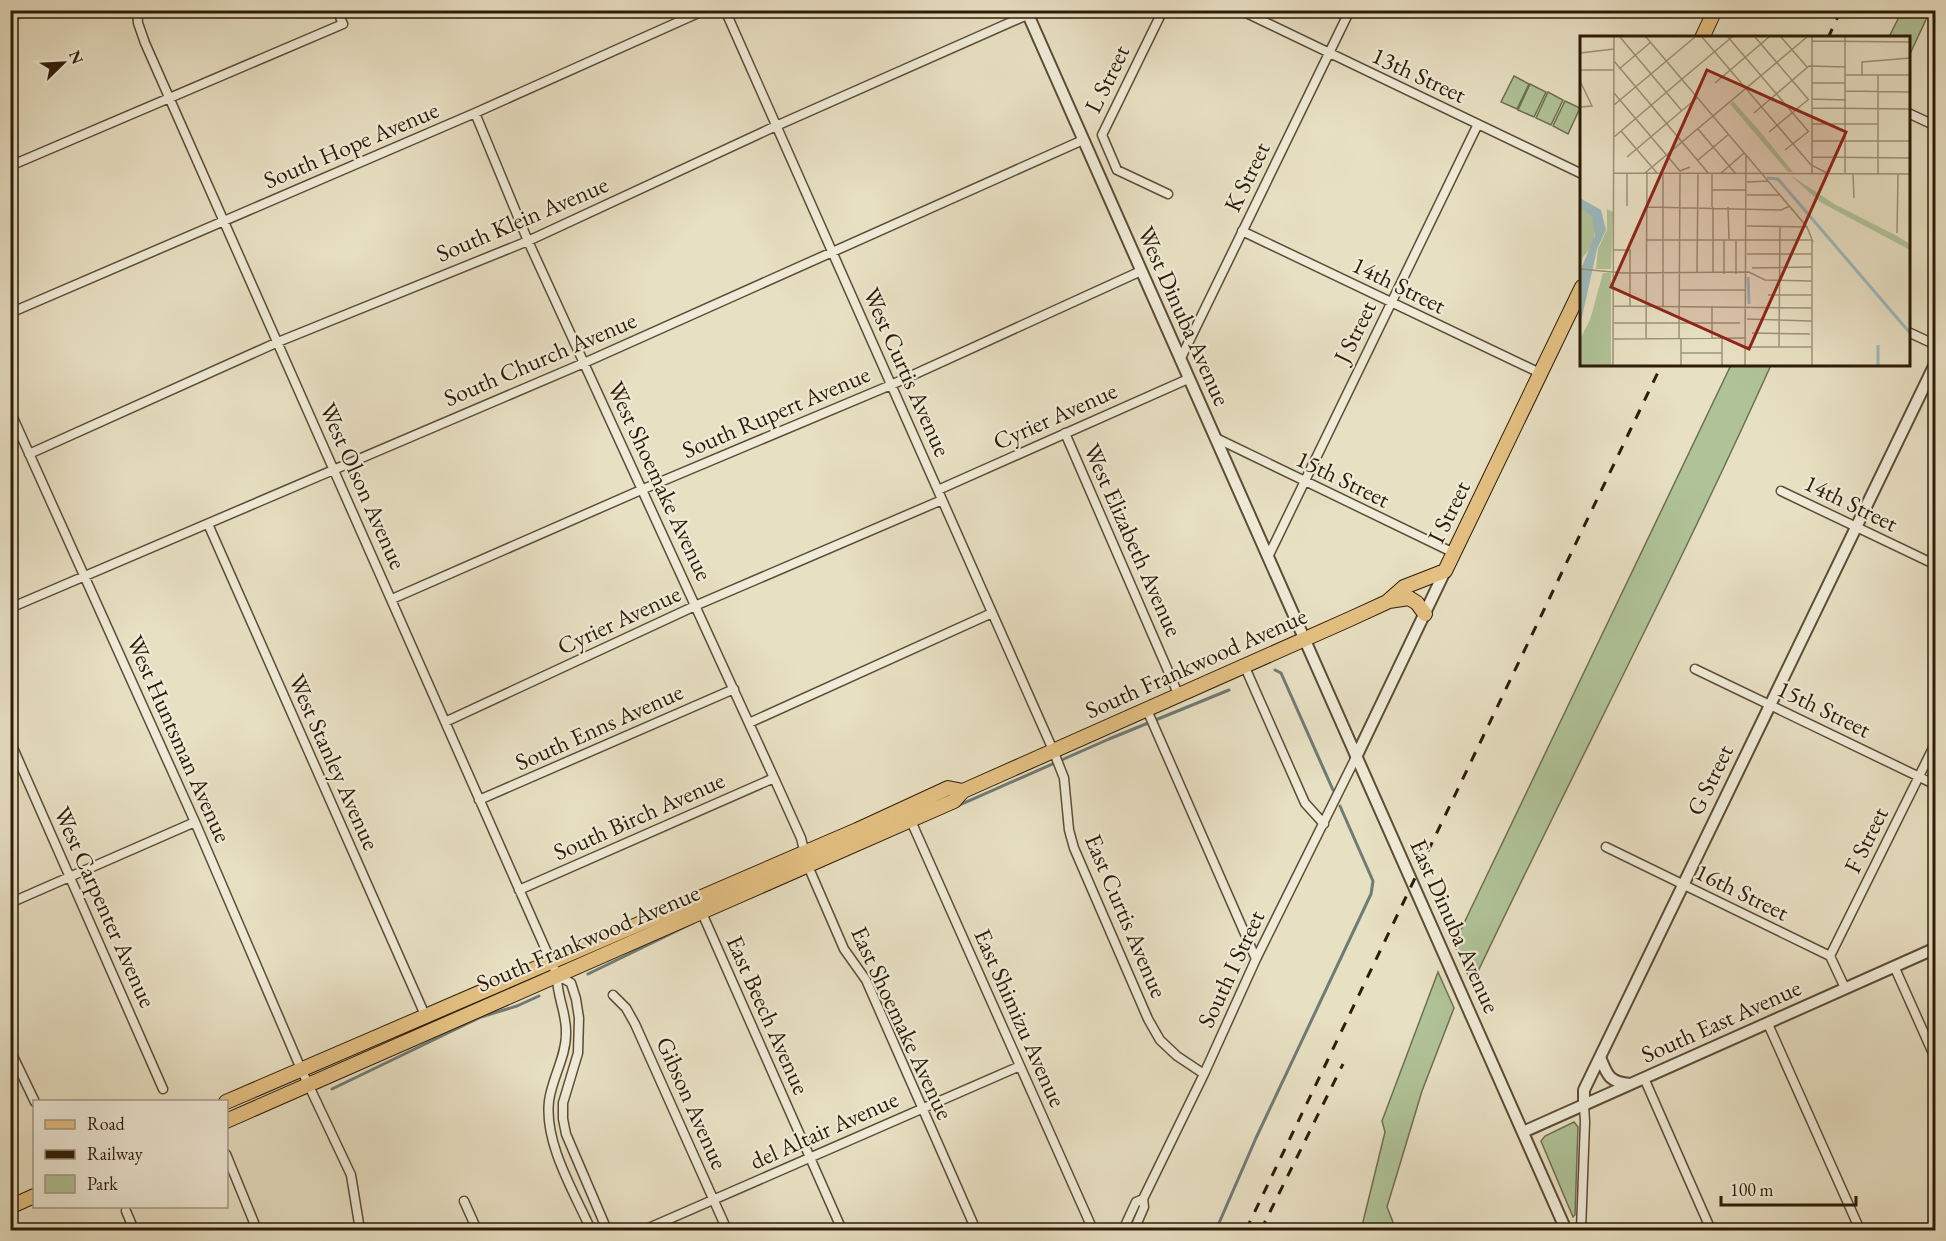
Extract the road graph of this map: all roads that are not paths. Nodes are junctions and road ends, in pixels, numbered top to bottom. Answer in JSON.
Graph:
{"nodes":[{"id":1,"x":22,"y":10,"type":"edge"},
{"id":2,"x":137,"y":10,"type":"edge"},
{"id":3,"x":337,"y":10,"type":"edge"},
{"id":4,"x":705,"y":10,"type":"edge"},
{"id":5,"x":725,"y":10,"type":"edge"},
{"id":6,"x":1162,"y":10,"type":"edge"},
{"id":7,"x":1240,"y":10,"type":"edge"},
{"id":8,"x":1350,"y":10,"type":"edge"},
{"id":9,"x":1698,"y":10,"type":"edge"},
{"id":10,"x":1027,"y":13,"type":"edge"},
{"id":11,"x":1713,"y":14,"type":"edge"},
{"id":12,"x":10,"y":16,"type":"edge"},
{"id":13,"x":1703,"y":36,"type":"edge"},
{"id":14,"x":1329,"y":53,"type":"junction"},
{"id":15,"x":169,"y":97,"type":"junction"},
{"id":16,"x":475,"y":113,"type":"junction"},
{"id":17,"x":1910,"y":114,"type":"edge"},
{"id":18,"x":1478,"y":124,"type":"junction"},
{"id":19,"x":776,"y":126,"type":"junction"},
{"id":20,"x":1935,"y":126,"type":"edge"},
{"id":21,"x":1083,"y":140,"type":"junction"},
{"id":22,"x":10,"y":166,"type":"edge"},
{"id":23,"x":1580,"y":174,"type":"edge"},
{"id":24,"x":1168,"y":194,"type":"dead end"},
{"id":25,"x":223,"y":220,"type":"junction"},
{"id":26,"x":1242,"y":231,"type":"junction"},
{"id":27,"x":528,"y":241,"type":"junction"},
{"id":28,"x":832,"y":251,"type":"junction"},
{"id":29,"x":1141,"y":271,"type":"junction"},
{"id":30,"x":1580,"y":289,"type":"edge"},
{"id":31,"x":1391,"y":303,"type":"junction"},
{"id":32,"x":10,"y":313,"type":"edge"},
{"id":33,"x":1910,"y":333,"type":"edge"},
{"id":34,"x":278,"y":342,"type":"junction"},
{"id":35,"x":1935,"y":345,"type":"edge"},
{"id":36,"x":1180,"y":360,"type":"junction"},
{"id":37,"x":1935,"y":362,"type":"edge"},
{"id":38,"x":584,"y":363,"type":"junction"},
{"id":39,"x":1540,"y":373,"type":"junction"},
{"id":40,"x":1188,"y":379,"type":"junction"},
{"id":41,"x":891,"y":385,"type":"junction"},
{"id":42,"x":10,"y":411,"type":"edge"},
{"id":43,"x":1065,"y":433,"type":"junction"},
{"id":44,"x":1216,"y":438,"type":"junction"},
{"id":45,"x":29,"y":454,"type":"junction"},
{"id":46,"x":334,"y":469,"type":"junction"},
{"id":47,"x":1304,"y":482,"type":"junction"},
{"id":48,"x":641,"y":490,"type":"junction"},
{"id":49,"x":938,"y":490,"type":"junction"},
{"id":50,"x":1781,"y":491,"type":"dead end"},
{"id":51,"x":942,"y":500,"type":"junction"},
{"id":52,"x":208,"y":524,"type":"junction"},
{"id":53,"x":1856,"y":526,"type":"junction"},
{"id":54,"x":1454,"y":553,"type":"junction"},
{"id":55,"x":1268,"y":557,"type":"junction"},
{"id":56,"x":1935,"y":565,"type":"edge"},
{"id":57,"x":1445,"y":571,"type":"junction"},
{"id":58,"x":85,"y":576,"type":"junction"},
{"id":59,"x":392,"y":599,"type":"junction"},
{"id":60,"x":1387,"y":602,"type":"junction"},
{"id":61,"x":697,"y":605,"type":"junction"},
{"id":62,"x":10,"y":608,"type":"edge"},
{"id":63,"x":992,"y":613,"type":"junction"},
{"id":64,"x":1425,"y":614,"type":"junction"},
{"id":65,"x":1304,"y":640,"type":"junction"},
{"id":66,"x":1244,"y":665,"type":"junction"},
{"id":67,"x":1695,"y":669,"type":"dead end"},
{"id":68,"x":734,"y":689,"type":"junction"},
{"id":69,"x":1179,"y":696,"type":"junction"},
{"id":70,"x":1770,"y":705,"type":"junction"},
{"id":71,"x":1147,"y":710,"type":"junction"},
{"id":72,"x":445,"y":722,"type":"junction"},
{"id":73,"x":749,"y":723,"type":"junction"},
{"id":74,"x":10,"y":741,"type":"edge"},
{"id":75,"x":1935,"y":742,"type":"edge"},
{"id":76,"x":1053,"y":750,"type":"junction"},
{"id":77,"x":1356,"y":757,"type":"junction"},
{"id":78,"x":1919,"y":777,"type":"junction"},
{"id":79,"x":774,"y":778,"type":"junction"},
{"id":80,"x":1935,"y":785,"type":"edge"},
{"id":81,"x":963,"y":791,"type":"junction"},
{"id":82,"x":479,"y":800,"type":"junction"},
{"id":83,"x":911,"y":821,"type":"junction"},
{"id":84,"x":195,"y":822,"type":"junction"},
{"id":85,"x":1324,"y":824,"type":"junction"},
{"id":86,"x":1606,"y":848,"type":"dead end"},
{"id":87,"x":807,"y":859,"type":"junction"},
{"id":88,"x":71,"y":877,"type":"junction"},
{"id":89,"x":1683,"y":885,"type":"junction"},
{"id":90,"x":519,"y":890,"type":"junction"},
{"id":91,"x":10,"y":903,"type":"edge"},
{"id":92,"x":702,"y":913,"type":"junction"},
{"id":93,"x":1935,"y":948,"type":"edge"},
{"id":94,"x":1830,"y":956,"type":"junction"},
{"id":95,"x":1256,"y":959,"type":"junction"},
{"id":96,"x":551,"y":961,"type":"junction"},
{"id":97,"x":1894,"y":966,"type":"junction"},
{"id":98,"x":557,"y":975,"type":"junction"},
{"id":99,"x":1845,"y":988,"type":"junction"},
{"id":100,"x":613,"y":995,"type":"dead end"},
{"id":101,"x":425,"y":1015,"type":"junction"},
{"id":102,"x":1768,"y":1023,"type":"junction"},
{"id":103,"x":10,"y":1050,"type":"edge"},
{"id":104,"x":1600,"y":1057,"type":"junction"},
{"id":105,"x":1935,"y":1060,"type":"edge"},
{"id":106,"x":1020,"y":1066,"type":"junction"},
{"id":107,"x":301,"y":1069,"type":"junction"},
{"id":108,"x":1204,"y":1074,"type":"junction"},
{"id":109,"x":1644,"y":1078,"type":"junction"},
{"id":110,"x":308,"y":1084,"type":"junction"},
{"id":111,"x":1630,"y":1084,"type":"junction"},
{"id":112,"x":163,"y":1089,"type":"dead end"},
{"id":113,"x":35,"y":1100,"type":"edge"},
{"id":114,"x":228,"y":1100,"type":"edge"},
{"id":115,"x":1584,"y":1104,"type":"junction"},
{"id":116,"x":922,"y":1109,"type":"junction"},
{"id":117,"x":228,"y":1120,"type":"edge"},
{"id":118,"x":1523,"y":1132,"type":"junction"},
{"id":119,"x":809,"y":1158,"type":"junction"},
{"id":120,"x":228,"y":1159,"type":"edge"},
{"id":121,"x":33,"y":1197,"type":"edge"},
{"id":122,"x":1143,"y":1199,"type":"junction"},
{"id":123,"x":714,"y":1200,"type":"junction"},
{"id":124,"x":464,"y":1201,"type":"dead end"},
{"id":125,"x":10,"y":1207,"type":"edge"},
{"id":126,"x":126,"y":1211,"type":"dead end"},
{"id":127,"x":10,"y":1226,"type":"edge"},
{"id":128,"x":12,"y":1230,"type":"edge"},
{"id":129,"x":134,"y":1230,"type":"edge"},
{"id":130,"x":257,"y":1230,"type":"edge"},
{"id":131,"x":360,"y":1230,"type":"edge"},
{"id":132,"x":477,"y":1230,"type":"edge"},
{"id":133,"x":591,"y":1230,"type":"edge"},
{"id":134,"x":607,"y":1230,"type":"edge"},
{"id":135,"x":644,"y":1230,"type":"edge"},
{"id":136,"x":728,"y":1230,"type":"edge"},
{"id":137,"x":842,"y":1230,"type":"edge"},
{"id":138,"x":976,"y":1230,"type":"edge"},
{"id":139,"x":1093,"y":1230,"type":"edge"},
{"id":140,"x":1123,"y":1230,"type":"edge"},
{"id":141,"x":1134,"y":1230,"type":"edge"},
{"id":142,"x":1566,"y":1230,"type":"edge"},
{"id":143,"x":1581,"y":1230,"type":"edge"},
{"id":144,"x":1711,"y":1230,"type":"edge"},
{"id":145,"x":1860,"y":1230,"type":"edge"}],
"edges":[{"from":1,"to":12,"type":"street"},
{"from":2,"to":15,"type":"street","name":"West Olson Avenue"},
{"from":3,"to":15,"type":"street"},
{"from":4,"to":16,"type":"street","name":"South Hope Avenue"},
{"from":5,"to":19,"type":"street","name":"West Curtis Avenue"},
{"from":6,"to":24,"type":"street","name":"L Street"},
{"from":7,"to":14,"type":"street","name":"13th Street"},
{"from":8,"to":14,"type":"street","name":"K Street"},
{"from":9,"to":11,"type":"street"},
{"from":10,"to":19,"type":"street","name":"South Klein Avenue"},
{"from":10,"to":21,"type":"street","name":"West Dinuba Avenue"},
{"from":11,"to":13,"type":"main road"},
{"from":14,"to":18,"type":"street","name":"13th Street"},
{"from":14,"to":26,"type":"street","name":"K Street"},
{"from":15,"to":22,"type":"street"},
{"from":15,"to":25,"type":"street","name":"West Olson Avenue"},
{"from":16,"to":25,"type":"street","name":"South Hope Avenue"},
{"from":16,"to":27,"type":"street","name":"West Shoemake Avenue"},
{"from":17,"to":20,"type":"street"},
{"from":18,"to":23,"type":"street","name":"13th Street"},
{"from":18,"to":31,"type":"street","name":"J Street"},
{"from":19,"to":27,"type":"street","name":"South Klein Avenue"},
{"from":19,"to":28,"type":"street","name":"West Curtis Avenue"},
{"from":21,"to":28,"type":"street","name":"South Church Avenue"},
{"from":21,"to":29,"type":"street","name":"West Dinuba Avenue"},
{"from":25,"to":32,"type":"street","name":"South Hope Avenue"},
{"from":25,"to":34,"type":"street","name":"West Olson Avenue"},
{"from":26,"to":31,"type":"street","name":"14th Street"},
{"from":26,"to":36,"type":"street","name":"K Street"},
{"from":27,"to":34,"type":"street","name":"South Klein Avenue"},
{"from":27,"to":38,"type":"street","name":"West Shoemake Avenue"},
{"from":28,"to":38,"type":"street","name":"South Church Avenue"},
{"from":28,"to":41,"type":"street","name":"West Curtis Avenue"},
{"from":29,"to":36,"type":"street","name":"West Dinuba Avenue"},
{"from":29,"to":41,"type":"street","name":"South Rupert Avenue"},
{"from":30,"to":39,"type":"main road","name":"I Street"},
{"from":31,"to":39,"type":"street","name":"14th Street"},
{"from":31,"to":47,"type":"street","name":"J Street"},
{"from":33,"to":35,"type":"street"},
{"from":34,"to":45,"type":"street","name":"South Klein Avenue"},
{"from":34,"to":46,"type":"street","name":"West Olson Avenue"},
{"from":36,"to":40,"type":"street","name":"West Dinuba Avenue"},
{"from":37,"to":53,"type":"street","name":"G Street"},
{"from":38,"to":46,"type":"street","name":"South Church Avenue"},
{"from":38,"to":48,"type":"street","name":"West Shoemake Avenue"},
{"from":39,"to":54,"type":"main road","name":"I Street"},
{"from":40,"to":43,"type":"street","name":"Cyrier Avenue"},
{"from":40,"to":44,"type":"street","name":"West Dinuba Avenue"},
{"from":41,"to":48,"type":"street","name":"South Rupert Avenue"},
{"from":41,"to":49,"type":"street","name":"West Curtis Avenue"},
{"from":42,"to":45,"type":"street","name":"West Huntsman Avenue"},
{"from":43,"to":49,"type":"street","name":"Cyrier Avenue"},
{"from":43,"to":69,"type":"street","name":"West Elizabeth Avenue"},
{"from":44,"to":47,"type":"street","name":"15th Street"},
{"from":44,"to":55,"type":"street","name":"West Dinuba Avenue"},
{"from":45,"to":58,"type":"street","name":"West Huntsman Avenue"},
{"from":46,"to":52,"type":"street","name":"South Church Avenue"},
{"from":46,"to":59,"type":"street","name":"West Olson Avenue"},
{"from":47,"to":54,"type":"street","name":"15th Street"},
{"from":47,"to":55,"type":"street","name":"J Street"},
{"from":48,"to":59,"type":"street","name":"South Rupert Avenue"},
{"from":48,"to":61,"type":"street","name":"West Shoemake Avenue"},
{"from":49,"to":51,"type":"street","name":"West Curtis Avenue"},
{"from":50,"to":53,"type":"street","name":"14th Street"},
{"from":51,"to":61,"type":"street","name":"Cyrier Avenue"},
{"from":51,"to":63,"type":"street","name":"West Curtis Avenue"},
{"from":52,"to":58,"type":"street","name":"South Church Avenue"},
{"from":52,"to":101,"type":"street","name":"West Stanley Avenue"},
{"from":53,"to":56,"type":"street","name":"14th Street"},
{"from":53,"to":70,"type":"street","name":"G Street"},
{"from":54,"to":57,"type":"main road","name":"I Street"},
{"from":55,"to":65,"type":"street","name":"West Dinuba Avenue"},
{"from":57,"to":60,"type":"main road","name":"South Frankwood Avenue"},
{"from":57,"to":64,"type":"street","name":"I Street"},
{"from":58,"to":62,"type":"street","name":"South Church Avenue"},
{"from":58,"to":84,"type":"street","name":"West Huntsman Avenue"},
{"from":59,"to":72,"type":"street","name":"West Olson Avenue"},
{"from":60,"to":64,"type":"main road"},
{"from":60,"to":65,"type":"main road","name":"South Frankwood Avenue"},
{"from":61,"to":68,"type":"street","name":"West Shoemake Avenue"},
{"from":61,"to":72,"type":"street","name":"Cyrier Avenue"},
{"from":63,"to":73,"type":"street"},
{"from":63,"to":76,"type":"street","name":"West Curtis Avenue"},
{"from":64,"to":77,"type":"street","name":"I Street"},
{"from":65,"to":66,"type":"main road","name":"South Frankwood Avenue"},
{"from":65,"to":77,"type":"street","name":"East Dinuba Avenue"},
{"from":66,"to":69,"type":"main road","name":"South Frankwood Avenue"},
{"from":66,"to":85,"type":"street"},
{"from":67,"to":70,"type":"street","name":"15th Street"},
{"from":68,"to":73,"type":"street","name":"West Shoemake Avenue"},
{"from":68,"to":82,"type":"street","name":"South Enns Avenue"},
{"from":69,"to":71,"type":"main road","name":"South Frankwood Avenue"},
{"from":70,"to":78,"type":"street","name":"15th Street"},
{"from":70,"to":89,"type":"street","name":"G Street"},
{"from":71,"to":76,"type":"main road","name":"South Frankwood Avenue"},
{"from":71,"to":95,"type":"street"},
{"from":72,"to":82,"type":"street","name":"West Olson Avenue"},
{"from":73,"to":79,"type":"street","name":"West Shoemake Avenue"},
{"from":74,"to":88,"type":"street","name":"West Carpenter Avenue"},
{"from":75,"to":78,"type":"street","name":"F Street"},
{"from":76,"to":81,"type":"main road","name":"South Frankwood Avenue"},
{"from":76,"to":108,"type":"street","name":"East Curtis Avenue"},
{"from":77,"to":85,"type":"street","name":"South I Street"},
{"from":77,"to":118,"type":"street","name":"East Dinuba Avenue"},
{"from":78,"to":80,"type":"street","name":"15th Street"},
{"from":78,"to":94,"type":"street","name":"F Street"},
{"from":79,"to":87,"type":"street","name":"West Shoemake Avenue"},
{"from":79,"to":90,"type":"street","name":"South Birch Avenue"},
{"from":81,"to":83,"type":"main road","name":"South Frankwood Avenue"},
{"from":81,"to":87,"type":"main road","name":"South Frankwood Avenue"},
{"from":82,"to":90,"type":"street","name":"West Olson Avenue"},
{"from":83,"to":87,"type":"main road","name":"South Frankwood Avenue"},
{"from":83,"to":106,"type":"street","name":"East Shimizu Avenue"},
{"from":84,"to":88,"type":"street"},
{"from":84,"to":107,"type":"street","name":"West Huntsman Avenue"},
{"from":85,"to":95,"type":"street","name":"South I Street"},
{"from":86,"to":89,"type":"street","name":"16th Street"},
{"from":87,"to":92,"type":"main road","name":"South Frankwood Avenue"},
{"from":87,"to":96,"type":"main road","name":"South Frankwood Avenue"},
{"from":87,"to":116,"type":"street","name":"East Shoemake Avenue"},
{"from":88,"to":91,"type":"street"},
{"from":88,"to":112,"type":"street","name":"West Carpenter Avenue"},
{"from":89,"to":94,"type":"street","name":"16th Street"},
{"from":89,"to":104,"type":"street","name":"G Street"},
{"from":90,"to":96,"type":"street","name":"West Olson Avenue"},
{"from":92,"to":98,"type":"main road","name":"South Frankwood Avenue"},
{"from":92,"to":119,"type":"street","name":"East Beech Avenue"},
{"from":93,"to":97,"type":"street","name":"South East Avenue"},
{"from":94,"to":99,"type":"street"},
{"from":95,"to":108,"type":"street","name":"South I Street"},
{"from":96,"to":98,"type":"street","name":"West Olson Avenue"},
{"from":96,"to":101,"type":"main road","name":"South Frankwood Avenue"},
{"from":97,"to":99,"type":"street","name":"South East Avenue"},
{"from":97,"to":105,"type":"street"},
{"from":98,"to":110,"type":"main road","name":"South Frankwood Avenue"},
{"from":98,"to":133,"type":"street"},
{"from":98,"to":134,"type":"street"},
{"from":99,"to":102,"type":"street","name":"South East Avenue"},
{"from":100,"to":123,"type":"street","name":"Gibson Avenue"},
{"from":101,"to":107,"type":"main road","name":"South Frankwood Avenue"},
{"from":102,"to":109,"type":"street","name":"South East Avenue"},
{"from":102,"to":145,"type":"street"},
{"from":103,"to":113,"type":"street"},
{"from":104,"to":111,"type":"street"},
{"from":104,"to":115,"type":"street","name":"G Street"},
{"from":106,"to":116,"type":"street","name":"del Altair Avenue"},
{"from":106,"to":139,"type":"street","name":"East Shimizu Avenue"},
{"from":107,"to":110,"type":"street","name":"West Huntsman Avenue"},
{"from":107,"to":114,"type":"main road","name":"South Frankwood Avenue"},
{"from":108,"to":122,"type":"street","name":"South I Street"},
{"from":109,"to":111,"type":"street","name":"South East Avenue"},
{"from":109,"to":144,"type":"street"},
{"from":110,"to":117,"type":"main road","name":"South Frankwood Avenue"},
{"from":110,"to":131,"type":"street","name":"West Huntsman Avenue"},
{"from":111,"to":115,"type":"street","name":"South East Avenue"},
{"from":115,"to":118,"type":"street","name":"South East Avenue"},
{"from":115,"to":143,"type":"street","name":"G Street"},
{"from":116,"to":119,"type":"street","name":"del Altair Avenue"},
{"from":116,"to":138,"type":"street","name":"East Shoemake Avenue"},
{"from":118,"to":142,"type":"street","name":"East Dinuba Avenue"},
{"from":119,"to":123,"type":"street","name":"del Altair Avenue"},
{"from":119,"to":137,"type":"street","name":"East Beech Avenue"},
{"from":120,"to":130,"type":"street"},
{"from":121,"to":125,"type":"main road"},
{"from":122,"to":140,"type":"street","name":"South I Street"},
{"from":122,"to":141,"type":"street","name":"South I Street"},
{"from":123,"to":135,"type":"street","name":"del Altair Avenue"},
{"from":123,"to":136,"type":"street","name":"Gibson Avenue"},
{"from":124,"to":132,"type":"street"},
{"from":126,"to":129,"type":"street"},
{"from":127,"to":128,"type":"street"}]}
